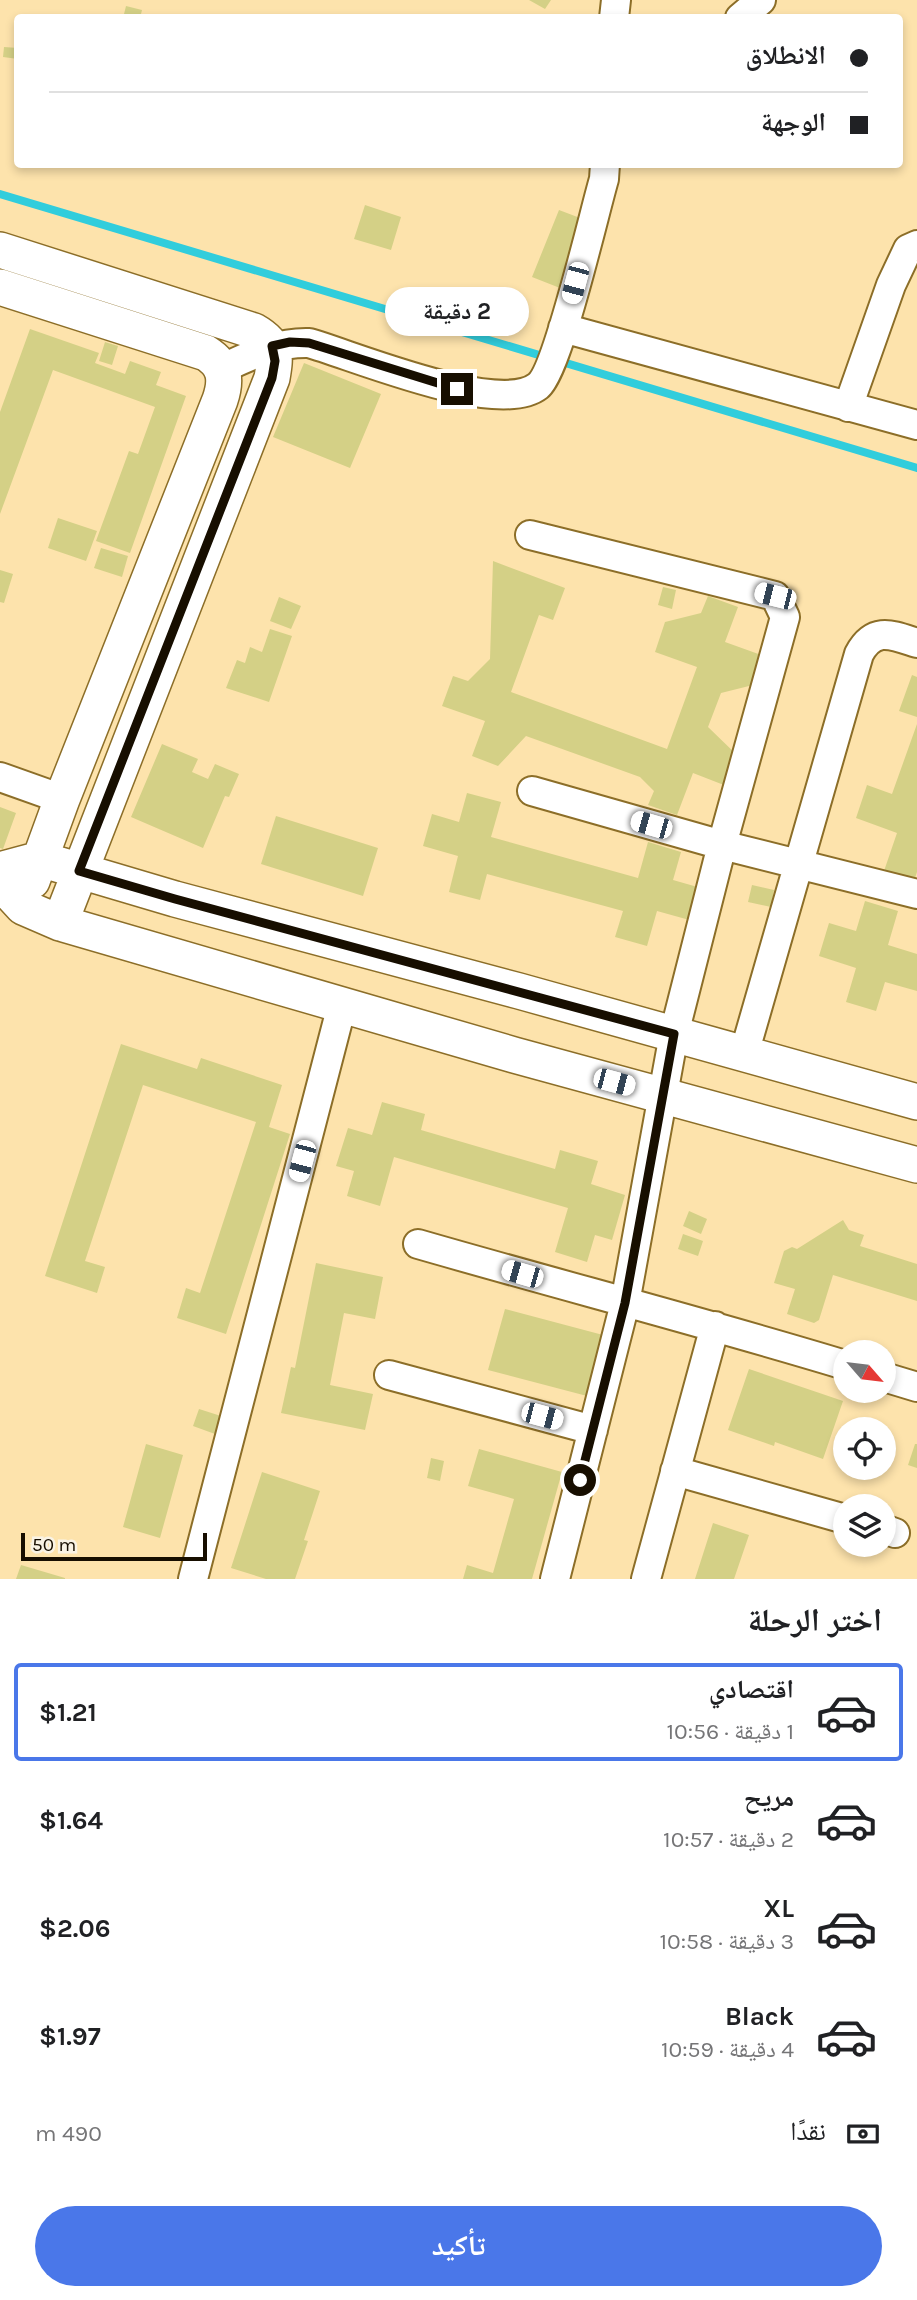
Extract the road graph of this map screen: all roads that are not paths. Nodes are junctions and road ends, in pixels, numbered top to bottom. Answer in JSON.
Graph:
{"nodes":[{"id":1,"x":761,"y":0,"type":"edge"},
{"id":2,"x":745,"y":14,"type":"edge"},
{"id":3,"x":605,"y":168,"type":"edge"},
{"id":4,"x":917,"y":245,"type":"edge"},
{"id":5,"x":0,"y":250,"type":"edge"},
{"id":6,"x":0,"y":286,"type":"edge"},
{"id":7,"x":272,"y":346,"type":"junction"},
{"id":8,"x":556,"y":349,"type":"junction"},
{"id":9,"x":221,"y":369,"type":"junction"},
{"id":10,"x":848,"y":407,"type":"junction"},
{"id":11,"x":917,"y":425,"type":"edge"},
{"id":12,"x":530,"y":535,"type":"dead end"},
{"id":13,"x":917,"y":643,"type":"edge"},
{"id":14,"x":0,"y":776,"type":"edge"},
{"id":15,"x":532,"y":791,"type":"dead end"},
{"id":16,"x":62,"y":799,"type":"junction"},
{"id":17,"x":722,"y":845,"type":"junction"},
{"id":18,"x":40,"y":859,"type":"junction"},
{"id":19,"x":799,"y":863,"type":"junction"},
{"id":20,"x":0,"y":870,"type":"edge"},
{"id":21,"x":79,"y":871,"type":"junction"},
{"id":22,"x":917,"y":894,"type":"edge"},
{"id":23,"x":11,"y":895,"type":"edge"},
{"id":24,"x":60,"y":923,"type":"junction"},
{"id":25,"x":342,"y":1005,"type":"junction"},
{"id":26,"x":674,"y":1034,"type":"junction"},
{"id":27,"x":744,"y":1054,"type":"junction"},
{"id":28,"x":663,"y":1095,"type":"junction"},
{"id":29,"x":917,"y":1102,"type":"edge"},
{"id":30,"x":917,"y":1165,"type":"edge"},
{"id":31,"x":418,"y":1244,"type":"dead end"},
{"id":32,"x":625,"y":1303,"type":"junction"},
{"id":33,"x":715,"y":1326,"type":"junction"},
{"id":34,"x":833,"y":1361,"type":"edge"},
{"id":35,"x":389,"y":1375,"type":"dead end"},
{"id":36,"x":896,"y":1381,"type":"edge"},
{"id":37,"x":917,"y":1387,"type":"edge"},
{"id":38,"x":593,"y":1430,"type":"junction"},
{"id":39,"x":675,"y":1471,"type":"junction"},
{"id":40,"x":833,"y":1516,"type":"edge"},
{"id":41,"x":193,"y":1579,"type":"edge"},
{"id":42,"x":555,"y":1579,"type":"edge"},
{"id":43,"x":646,"y":1579,"type":"edge"}],
"edges":[{"from":1,"to":2,"type":"street"},
{"from":3,"to":8,"type":"street"},
{"from":4,"to":10,"type":"street"},
{"from":5,"to":7,"type":"street"},
{"from":6,"to":9,"type":"street"},
{"from":7,"to":8,"type":"street"},
{"from":7,"to":9,"type":"street"},
{"from":7,"to":21,"type":"street"},
{"from":8,"to":10,"type":"street"},
{"from":9,"to":16,"type":"street"},
{"from":10,"to":11,"type":"street"},
{"from":12,"to":17,"type":"street"},
{"from":13,"to":19,"type":"street"},
{"from":14,"to":16,"type":"street"},
{"from":15,"to":17,"type":"street"},
{"from":16,"to":18,"type":"street"},
{"from":17,"to":19,"type":"street"},
{"from":17,"to":26,"type":"street"},
{"from":18,"to":20,"type":"street"},
{"from":18,"to":21,"type":"street"},
{"from":18,"to":23,"type":"street"},
{"from":19,"to":22,"type":"street"},
{"from":19,"to":27,"type":"street"},
{"from":21,"to":24,"type":"street"},
{"from":21,"to":26,"type":"street"},
{"from":23,"to":24,"type":"street"},
{"from":24,"to":25,"type":"street"},
{"from":25,"to":28,"type":"street"},
{"from":25,"to":41,"type":"street"},
{"from":26,"to":27,"type":"street"},
{"from":26,"to":28,"type":"street"},
{"from":27,"to":29,"type":"street"},
{"from":28,"to":30,"type":"street"},
{"from":28,"to":32,"type":"street"},
{"from":31,"to":32,"type":"street"},
{"from":32,"to":33,"type":"street"},
{"from":32,"to":38,"type":"street"},
{"from":33,"to":34,"type":"street"},
{"from":33,"to":39,"type":"street"},
{"from":35,"to":38,"type":"street"},
{"from":36,"to":37,"type":"street"},
{"from":38,"to":42,"type":"street"},
{"from":39,"to":40,"type":"street"},
{"from":39,"to":43,"type":"street"}]}
